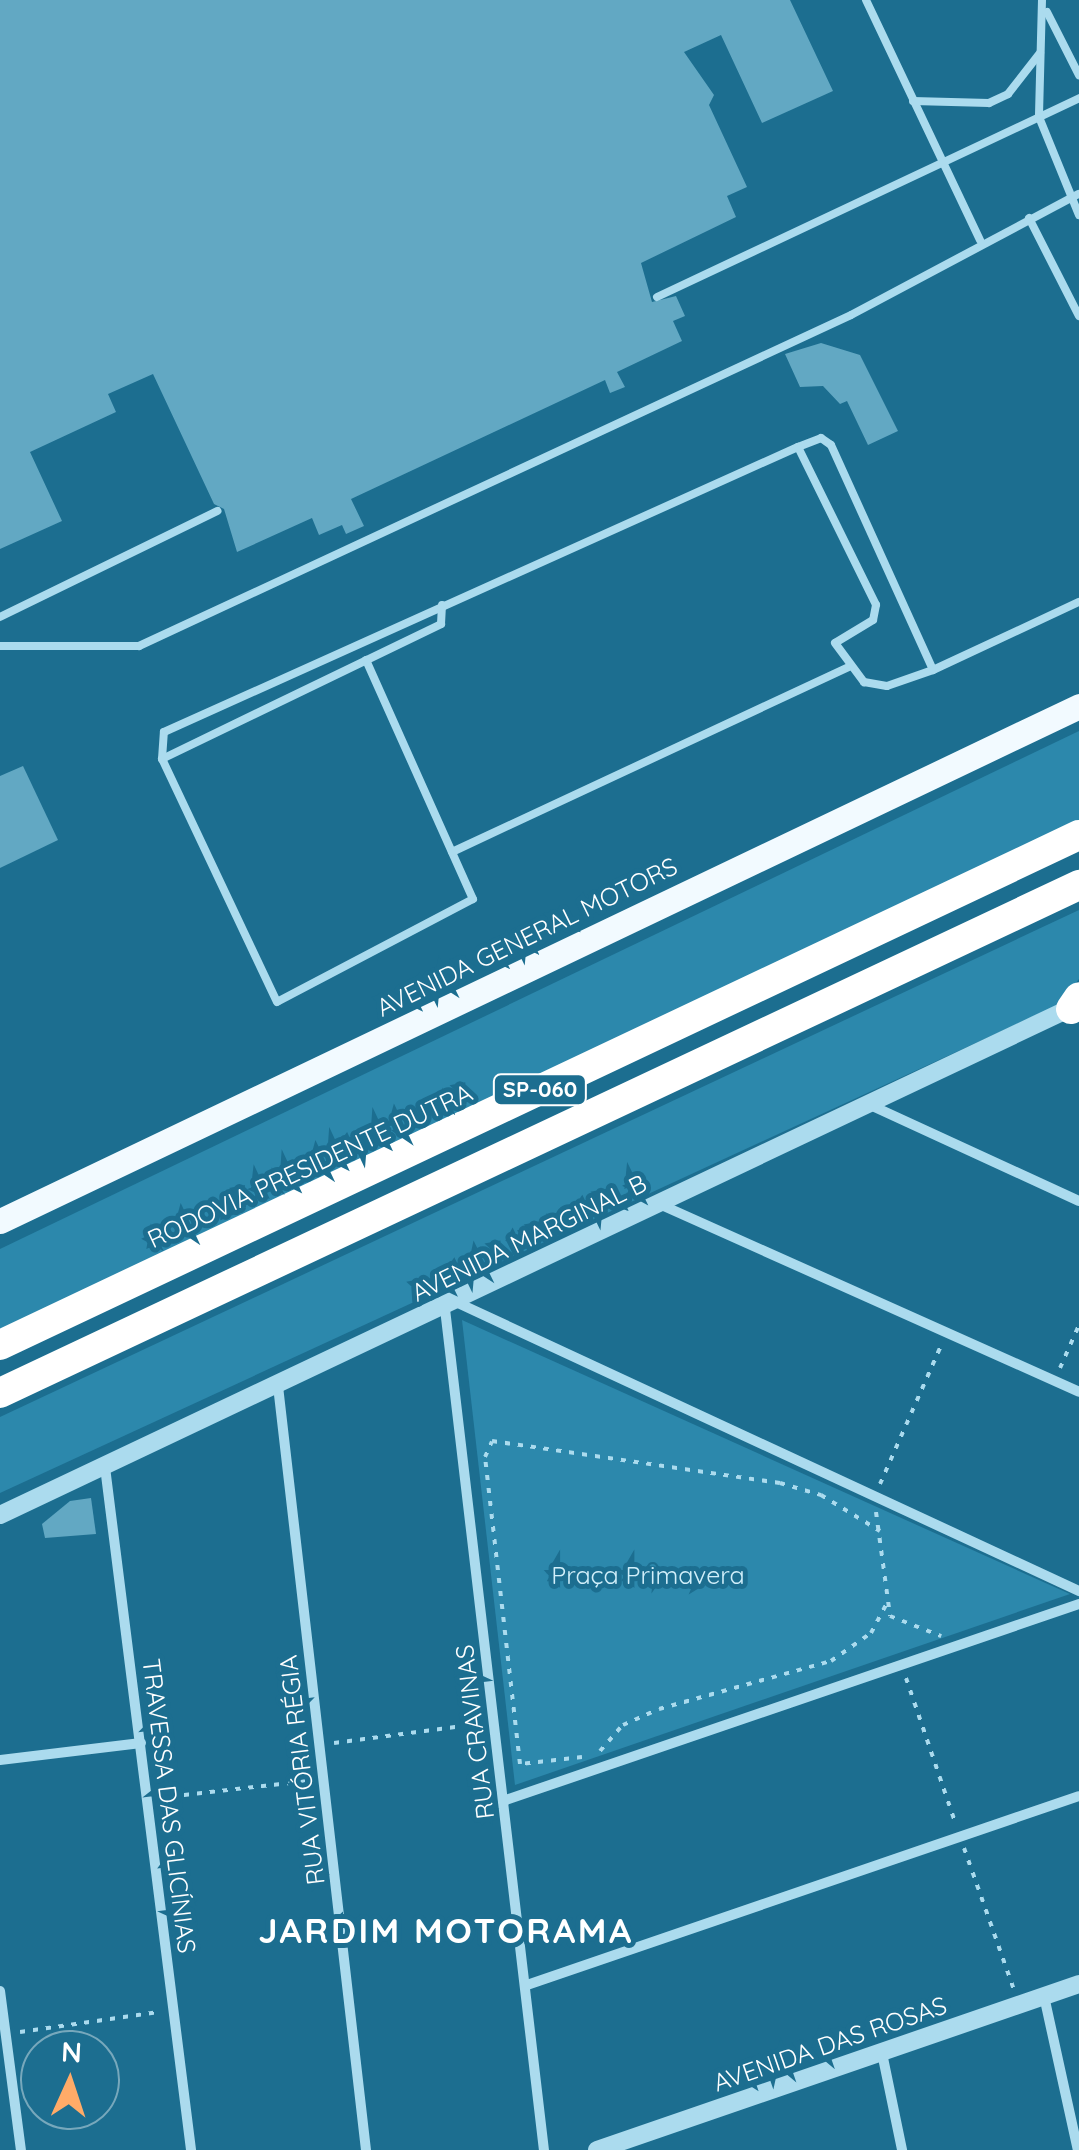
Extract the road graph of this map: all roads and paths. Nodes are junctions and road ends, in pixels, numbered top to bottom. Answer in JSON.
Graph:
{"nodes":[{"id":1,"x":866,"y":0,"type":"edge"},
{"id":2,"x":1042,"y":0,"type":"edge"},
{"id":3,"x":1046,"y":10,"type":"junction"},
{"id":4,"x":1041,"y":52,"type":"junction"},
{"id":5,"x":1079,"y":74,"type":"edge"},
{"id":6,"x":1079,"y":98,"type":"edge"},
{"id":7,"x":913,"y":101,"type":"junction"},
{"id":8,"x":1040,"y":117,"type":"junction"},
{"id":9,"x":944,"y":166,"type":"junction"},
{"id":10,"x":1075,"y":196,"type":"edge"},
{"id":11,"x":1079,"y":215,"type":"edge"},
{"id":12,"x":1028,"y":218,"type":"junction"},
{"id":13,"x":980,"y":240,"type":"junction"},
{"id":14,"x":657,"y":297,"type":"dead end"},
{"id":15,"x":1079,"y":316,"type":"edge"},
{"id":16,"x":798,"y":447,"type":"junction"},
{"id":17,"x":218,"y":510,"type":"dead end"},
{"id":18,"x":1079,"y":602,"type":"edge"},
{"id":19,"x":442,"y":604,"type":"junction"},
{"id":20,"x":0,"y":617,"type":"edge"},
{"id":21,"x":0,"y":646,"type":"edge"},
{"id":22,"x":366,"y":660,"type":"junction"},
{"id":23,"x":849,"y":666,"type":"junction"},
{"id":24,"x":933,"y":670,"type":"junction"},
{"id":25,"x":1079,"y":706,"type":"edge"},
{"id":26,"x":162,"y":760,"type":"junction"},
{"id":27,"x":1079,"y":835,"type":"edge"},
{"id":28,"x":452,"y":852,"type":"junction"},
{"id":29,"x":1079,"y":885,"type":"edge"},
{"id":30,"x":1077,"y":1006,"type":"edge"},
{"id":31,"x":863,"y":1102,"type":"junction"},
{"id":32,"x":1079,"y":1201,"type":"edge"},
{"id":33,"x":656,"y":1203,"type":"junction"},
{"id":34,"x":0,"y":1222,"type":"edge"},
{"id":35,"x":451,"y":1306,"type":"junction"},
{"id":36,"x":1079,"y":1324,"type":"edge"},
{"id":37,"x":947,"y":1333,"type":"junction"},
{"id":38,"x":0,"y":1346,"type":"edge"},
{"id":39,"x":1054,"y":1381,"type":"junction"},
{"id":40,"x":278,"y":1386,"type":"junction"},
{"id":41,"x":1079,"y":1392,"type":"edge"},
{"id":42,"x":0,"y":1393,"type":"edge"},
{"id":43,"x":105,"y":1466,"type":"junction"},
{"id":44,"x":874,"y":1498,"type":"junction"},
{"id":45,"x":0,"y":1515,"type":"edge"},
{"id":46,"x":880,"y":1530,"type":"junction"},
{"id":47,"x":1079,"y":1591,"type":"edge"},
{"id":48,"x":887,"y":1602,"type":"junction"},
{"id":49,"x":1079,"y":1604,"type":"edge"},
{"id":50,"x":961,"y":1644,"type":"junction"},
{"id":51,"x":494,"y":1722,"type":"junction"},
{"id":52,"x":141,"y":1744,"type":"junction"},
{"id":53,"x":319,"y":1745,"type":"junction"},
{"id":54,"x":0,"y":1760,"type":"edge"},
{"id":55,"x":323,"y":1780,"type":"junction"},
{"id":56,"x":1079,"y":1796,"type":"edge"},
{"id":57,"x":149,"y":1799,"type":"junction"},
{"id":58,"x":503,"y":1801,"type":"junction"},
{"id":59,"x":1079,"y":1984,"type":"edge"},
{"id":60,"x":527,"y":1985,"type":"junction"},
{"id":61,"x":0,"y":1991,"type":"edge"},
{"id":62,"x":1044,"y":1996,"type":"junction"},
{"id":63,"x":175,"y":2009,"type":"junction"},
{"id":64,"x":6,"y":2034,"type":"junction"},
{"id":65,"x":882,"y":2053,"type":"junction"},
{"id":66,"x":21,"y":2150,"type":"edge"},
{"id":67,"x":191,"y":2150,"type":"edge"},
{"id":68,"x":366,"y":2150,"type":"edge"},
{"id":69,"x":544,"y":2150,"type":"edge"},
{"id":70,"x":597,"y":2150,"type":"edge"},
{"id":71,"x":902,"y":2150,"type":"edge"},
{"id":72,"x":1078,"y":2150,"type":"edge"}],
"edges":[{"from":1,"to":7,"type":"lane"},
{"from":2,"to":3,"type":"lane"},
{"from":3,"to":4,"type":"lane"},
{"from":3,"to":5,"type":"lane"},
{"from":4,"to":7,"type":"lane"},
{"from":4,"to":8,"type":"lane"},
{"from":6,"to":8,"type":"lane"},
{"from":7,"to":9,"type":"lane"},
{"from":8,"to":9,"type":"lane"},
{"from":8,"to":10,"type":"lane"},
{"from":9,"to":13,"type":"lane"},
{"from":9,"to":14,"type":"lane"},
{"from":10,"to":11,"type":"lane"},
{"from":10,"to":12,"type":"lane"},
{"from":12,"to":13,"type":"lane"},
{"from":12,"to":15,"type":"lane"},
{"from":13,"to":21,"type":"lane"},
{"from":16,"to":19,"type":"lane"},
{"from":16,"to":23,"type":"lane"},
{"from":16,"to":24,"type":"lane"},
{"from":17,"to":20,"type":"lane"},
{"from":18,"to":24,"type":"lane"},
{"from":19,"to":22,"type":"lane"},
{"from":19,"to":26,"type":"lane"},
{"from":22,"to":26,"type":"lane"},
{"from":22,"to":28,"type":"lane"},
{"from":23,"to":24,"type":"lane"},
{"from":23,"to":28,"type":"lane"},
{"from":25,"to":34,"type":"main road","name":"AVENIDA GENERAL MOTORS"},
{"from":26,"to":28,"type":"lane"},
{"from":27,"to":38,"type":"highway","name":"RODOVIA PRESIDENTE DUTRA","number":"SP-060"},
{"from":29,"to":42,"type":"highway","number":"SP-060"},
{"from":30,"to":31,"type":"street","name":"AVENIDA MARGINAL B"},
{"from":31,"to":32,"type":"street"},
{"from":31,"to":33,"type":"street","name":"AVENIDA MARGINAL B"},
{"from":33,"to":35,"type":"street","name":"AVENIDA MARGINAL B"},
{"from":33,"to":37,"type":"street"},
{"from":35,"to":40,"type":"street","name":"AVENIDA MARGINAL B"},
{"from":35,"to":44,"type":"street"},
{"from":35,"to":51,"type":"street","name":"RUA CRAVINAS"},
{"from":36,"to":39,"type":"path"},
{"from":37,"to":39,"type":"street"},
{"from":37,"to":44,"type":"path"},
{"from":39,"to":41,"type":"street"},
{"from":40,"to":43,"type":"street","name":"AVENIDA MARGINAL B"},
{"from":40,"to":53,"type":"street","name":"RUA VITÓRIA RÉGIA"},
{"from":43,"to":45,"type":"street","name":"AVENIDA MARGINAL B"},
{"from":43,"to":52,"type":"street","name":"TRAVESSA DAS GLICÍNIAS"},
{"from":44,"to":46,"type":"path"},
{"from":44,"to":47,"type":"street"},
{"from":46,"to":48,"type":"path"},
{"from":46,"to":48,"type":"path"},
{"from":48,"to":50,"type":"path"},
{"from":49,"to":50,"type":"street"},
{"from":50,"to":58,"type":"street"},
{"from":51,"to":53,"type":"path"},
{"from":51,"to":58,"type":"street","name":"RUA CRAVINAS"},
{"from":52,"to":54,"type":"street"},
{"from":52,"to":57,"type":"street","name":"TRAVESSA DAS GLICÍNIAS"},
{"from":53,"to":55,"type":"street","name":"RUA VITÓRIA RÉGIA"},
{"from":55,"to":57,"type":"path"},
{"from":55,"to":68,"type":"street","name":"RUA VITÓRIA RÉGIA"},
{"from":56,"to":60,"type":"street"},
{"from":57,"to":63,"type":"street","name":"TRAVESSA DAS GLICÍNIAS"},
{"from":58,"to":60,"type":"street","name":"RUA CRAVINAS"},
{"from":59,"to":62,"type":"street","name":"AVENIDA DAS ROSAS"},
{"from":60,"to":69,"type":"street","name":"RUA CRAVINAS"},
{"from":61,"to":64,"type":"street"},
{"from":62,"to":65,"type":"street","name":"AVENIDA DAS ROSAS"},
{"from":62,"to":72,"type":"street"},
{"from":63,"to":64,"type":"path"},
{"from":63,"to":67,"type":"street","name":"TRAVESSA DAS GLICÍNIAS"},
{"from":64,"to":66,"type":"street"},
{"from":65,"to":70,"type":"street","name":"AVENIDA DAS ROSAS"},
{"from":65,"to":71,"type":"street"}]}
